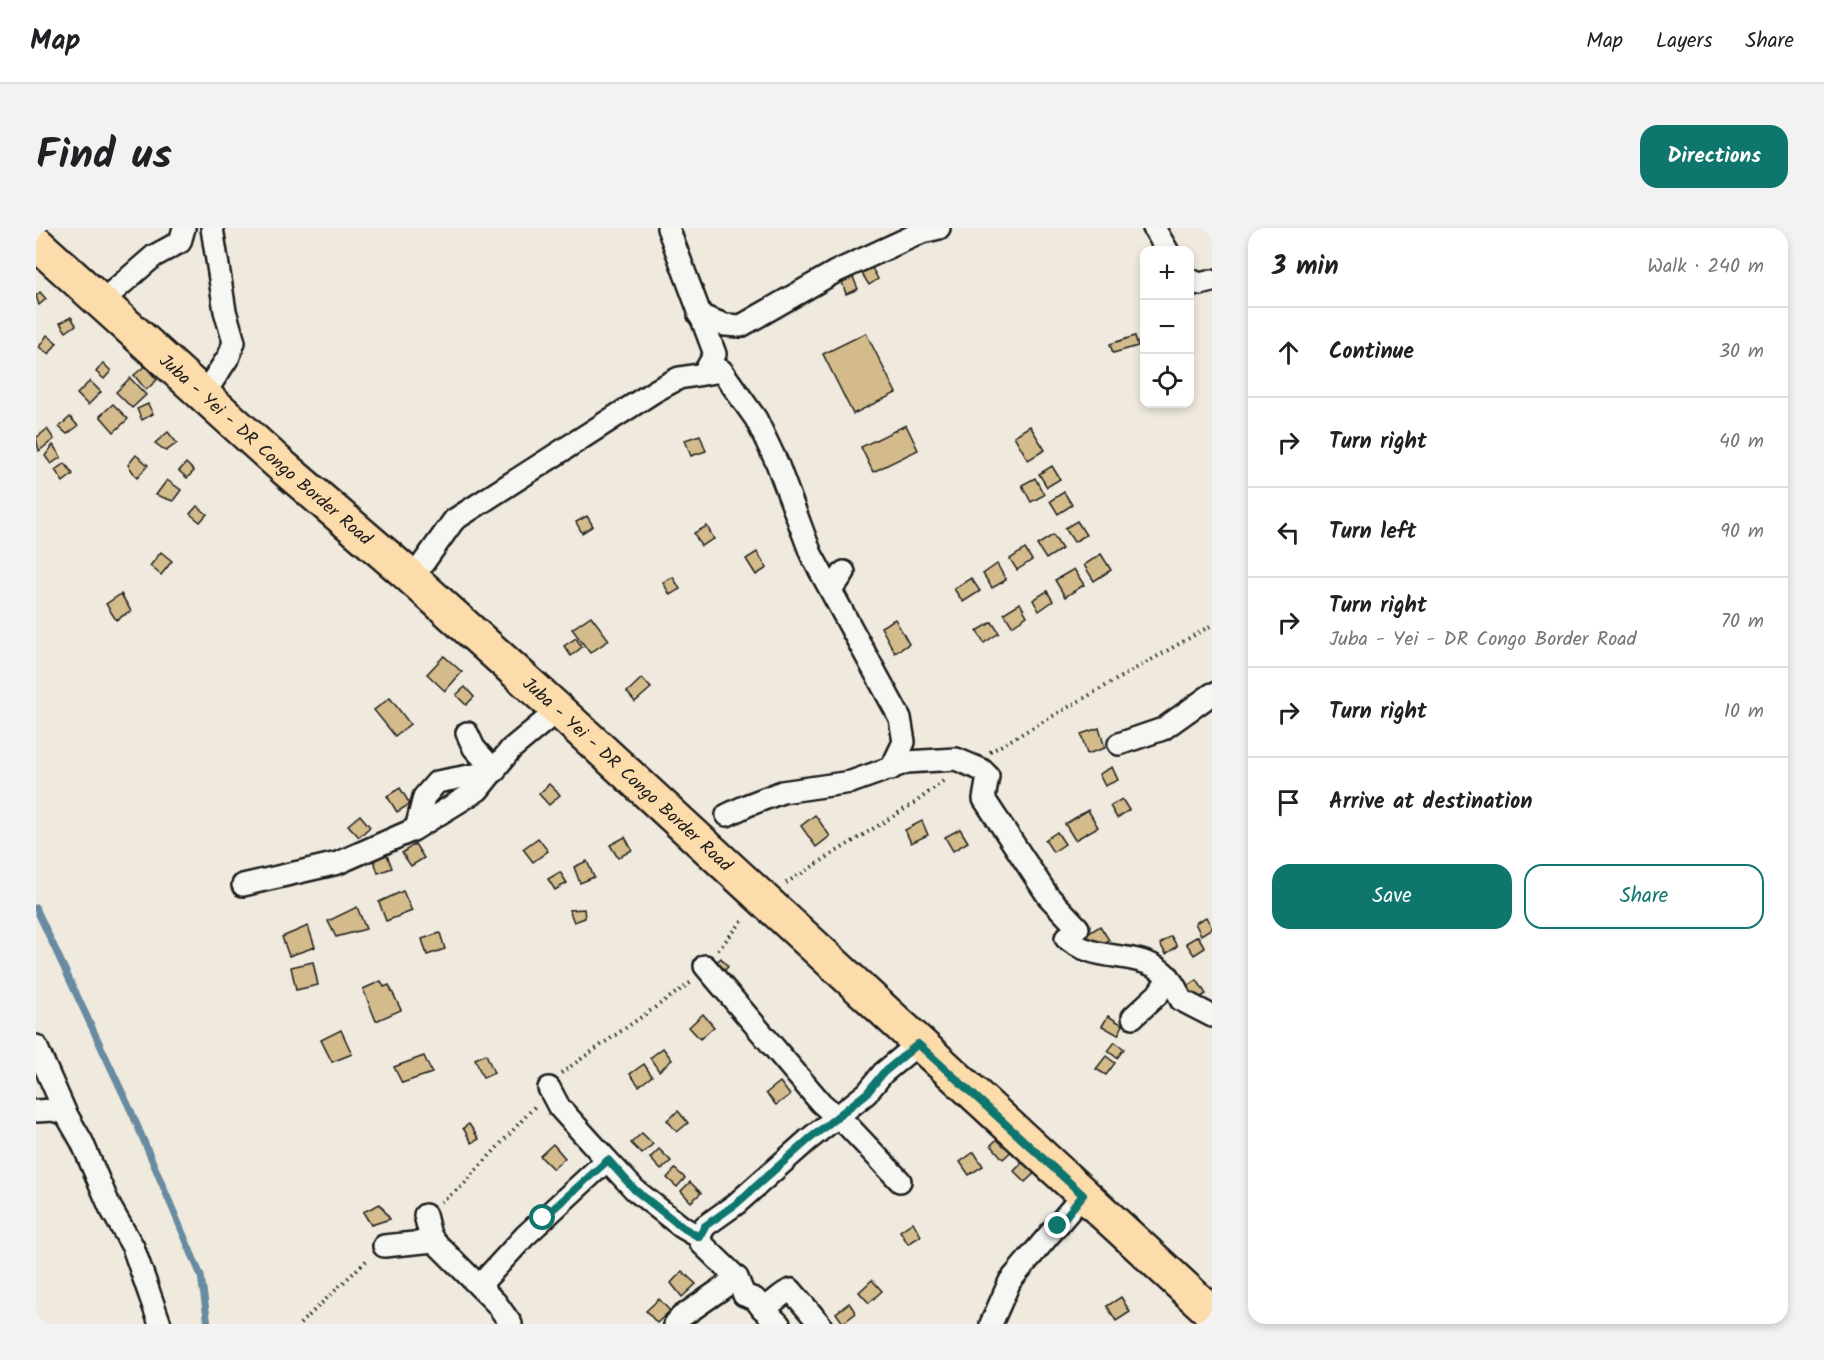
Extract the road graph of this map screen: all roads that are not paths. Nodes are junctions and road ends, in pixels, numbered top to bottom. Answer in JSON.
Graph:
{"nodes":[{"id":1,"x":184,"y":228,"type":"edge"},
{"id":2,"x":212,"y":228,"type":"edge"},
{"id":3,"x":668,"y":228,"type":"edge"},
{"id":4,"x":939,"y":228,"type":"edge"},
{"id":5,"x":1154,"y":228,"type":"edge"},
{"id":6,"x":36,"y":243,"type":"edge"},
{"id":7,"x":1165,"y":246,"type":"edge"},
{"id":8,"x":1212,"y":281,"type":"edge"},
{"id":9,"x":1194,"y":282,"type":"edge"},
{"id":10,"x":101,"y":302,"type":"junction"},
{"id":11,"x":699,"y":315,"type":"junction"},
{"id":12,"x":704,"y":373,"type":"junction"},
{"id":13,"x":204,"y":394,"type":"junction"},
{"id":14,"x":412,"y":579,"type":"junction"},
{"id":15,"x":1212,"y":694,"type":"edge"},
{"id":16,"x":555,"y":708,"type":"junction"},
{"id":17,"x":902,"y":731,"type":"junction"},
{"id":18,"x":467,"y":733,"type":"dead end"},
{"id":19,"x":1119,"y":744,"type":"dead end"},
{"id":20,"x":921,"y":762,"type":"junction"},
{"id":21,"x":891,"y":769,"type":"junction"},
{"id":22,"x":495,"y":771,"type":"junction"},
{"id":23,"x":728,"y":816,"type":"dead end"},
{"id":24,"x":417,"y":825,"type":"junction"},
{"id":25,"x":243,"y":885,"type":"dead end"},
{"id":26,"x":705,"y":966,"type":"road end"},
{"id":27,"x":1169,"y":977,"type":"junction"},
{"id":28,"x":1212,"y":1016,"type":"edge"},
{"id":29,"x":1133,"y":1017,"type":"dead end"},
{"id":30,"x":918,"y":1044,"type":"junction"},
{"id":31,"x":36,"y":1046,"type":"edge"},
{"id":32,"x":549,"y":1088,"type":"road end"},
{"id":33,"x":36,"y":1111,"type":"edge"},
{"id":34,"x":66,"y":1114,"type":"junction"},
{"id":35,"x":836,"y":1119,"type":"junction"},
{"id":36,"x":608,"y":1160,"type":"junction"},
{"id":37,"x":900,"y":1181,"type":"dead end"},
{"id":38,"x":1083,"y":1195,"type":"junction"},
{"id":39,"x":425,"y":1215,"type":"road end"},
{"id":40,"x":699,"y":1237,"type":"junction"},
{"id":41,"x":434,"y":1241,"type":"junction"},
{"id":42,"x":384,"y":1246,"type":"road end"},
{"id":43,"x":738,"y":1278,"type":"junction"},
{"id":44,"x":479,"y":1286,"type":"junction"},
{"id":45,"x":762,"y":1308,"type":"junction"},
{"id":46,"x":1212,"y":1313,"type":"edge"},
{"id":47,"x":160,"y":1324,"type":"edge"},
{"id":48,"x":511,"y":1324,"type":"edge"},
{"id":49,"x":675,"y":1324,"type":"edge"},
{"id":50,"x":779,"y":1324,"type":"edge"},
{"id":51,"x":819,"y":1324,"type":"edge"},
{"id":52,"x":991,"y":1324,"type":"edge"}],
"edges":[{"from":1,"to":10,"type":"street"},
{"from":2,"to":13,"type":"street"},
{"from":3,"to":11,"type":"street"},
{"from":4,"to":11,"type":"street"},
{"from":5,"to":7,"type":"street"},
{"from":6,"to":10,"type":"main road","name":"Juba - Yei - DR Congo Border Road"},
{"from":8,"to":9,"type":"street"},
{"from":10,"to":13,"type":"main road","name":"Juba - Yei - DR Congo Border Road"},
{"from":11,"to":12,"type":"street"},
{"from":12,"to":14,"type":"street"},
{"from":12,"to":17,"type":"street"},
{"from":13,"to":14,"type":"main road","name":"Juba - Yei - DR Congo Border Road"},
{"from":14,"to":16,"type":"main road","name":"Juba - Yei - DR Congo Border Road"},
{"from":15,"to":19,"type":"street"},
{"from":16,"to":22,"type":"street"},
{"from":16,"to":30,"type":"main road","name":"Juba - Yei - DR Congo Border Road"},
{"from":17,"to":20,"type":"street"},
{"from":17,"to":21,"type":"street"},
{"from":18,"to":22,"type":"street"},
{"from":20,"to":21,"type":"street"},
{"from":20,"to":27,"type":"street"},
{"from":21,"to":23,"type":"street"},
{"from":22,"to":24,"type":"street"},
{"from":22,"to":24,"type":"street"},
{"from":24,"to":25,"type":"street"},
{"from":26,"to":35,"type":"street"},
{"from":27,"to":28,"type":"street"},
{"from":27,"to":29,"type":"street"},
{"from":30,"to":35,"type":"street"},
{"from":30,"to":38,"type":"main road","name":"Juba - Yei - DR Congo Border Road"},
{"from":31,"to":34,"type":"street"},
{"from":32,"to":36,"type":"street"},
{"from":33,"to":34,"type":"street"},
{"from":34,"to":47,"type":"street"},
{"from":35,"to":37,"type":"street"},
{"from":35,"to":40,"type":"street"},
{"from":36,"to":40,"type":"street"},
{"from":36,"to":44,"type":"street"},
{"from":38,"to":46,"type":"main road","name":"Juba - Yei - DR Congo Border Road"},
{"from":38,"to":52,"type":"street"},
{"from":39,"to":41,"type":"street"},
{"from":40,"to":43,"type":"street"},
{"from":41,"to":42,"type":"street"},
{"from":41,"to":44,"type":"street"},
{"from":43,"to":45,"type":"street"},
{"from":43,"to":49,"type":"street"},
{"from":44,"to":48,"type":"street"},
{"from":45,"to":50,"type":"street"},
{"from":45,"to":51,"type":"street"}]}
